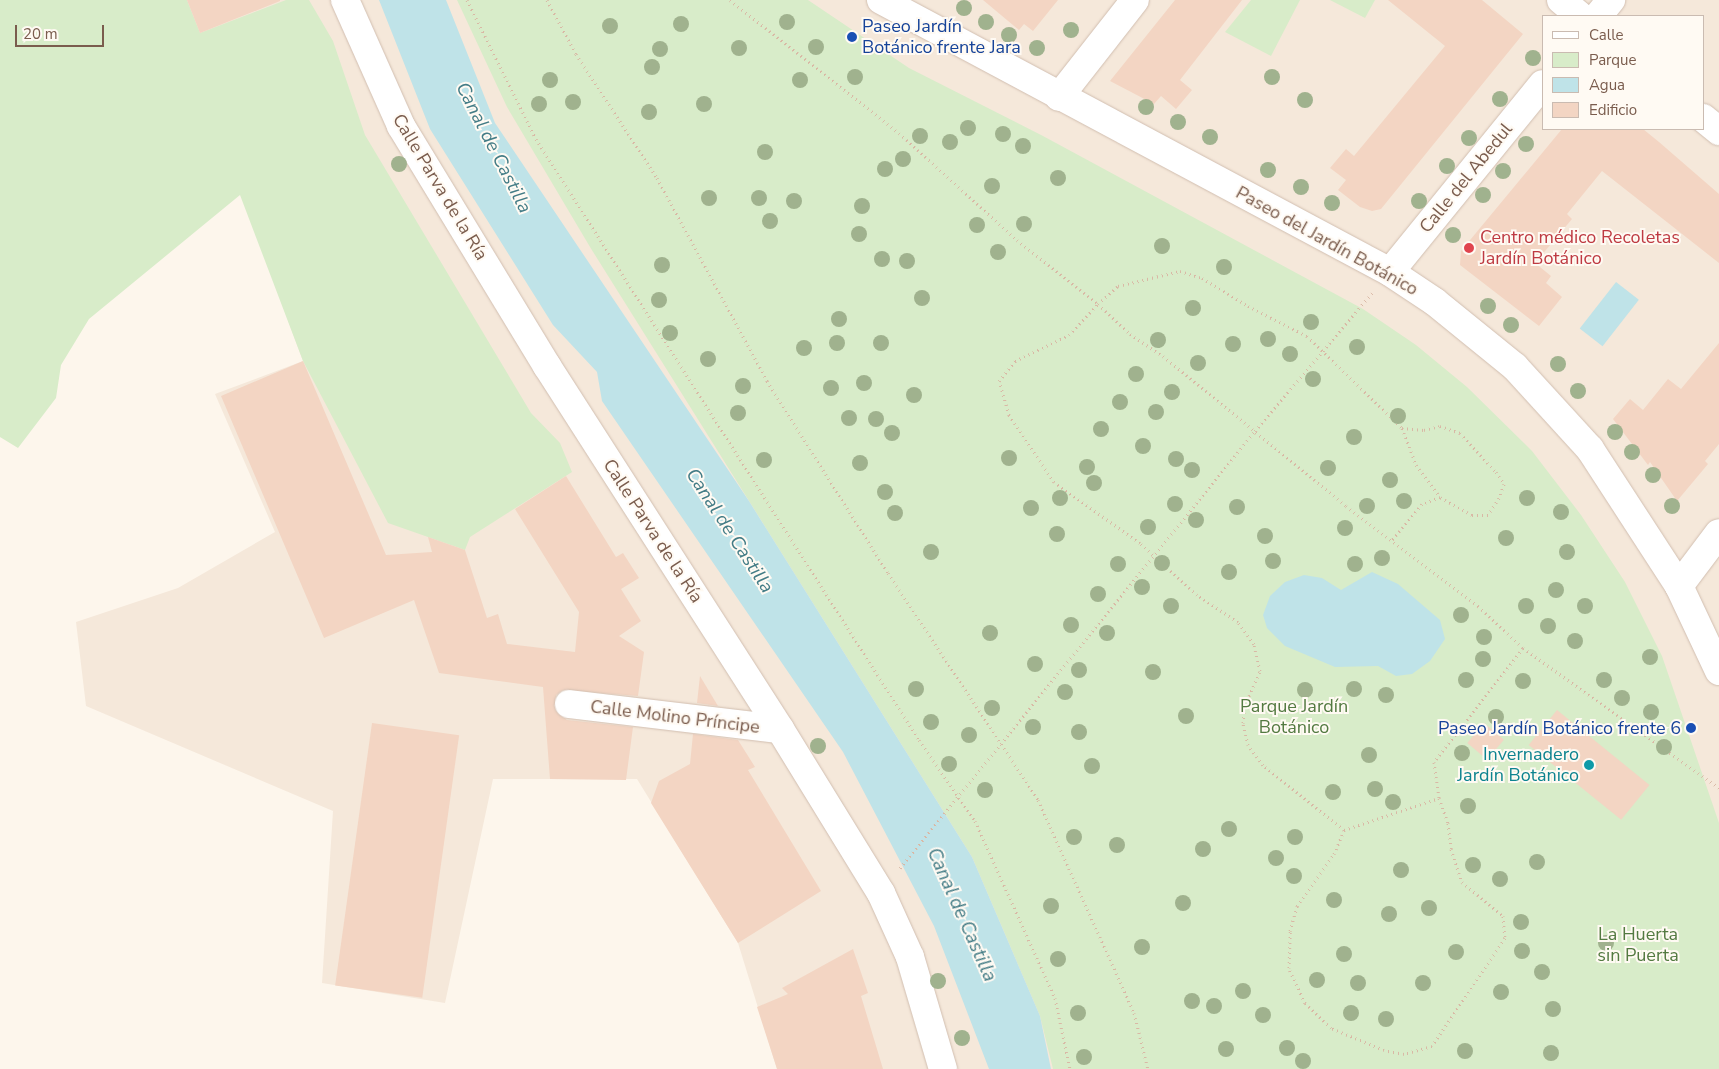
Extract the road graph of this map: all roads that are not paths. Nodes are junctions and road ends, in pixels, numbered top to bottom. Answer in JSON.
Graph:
{"nodes":[{"id":1,"x":345,"y":0,"type":"edge"},
{"id":2,"x":882,"y":0,"type":"edge"},
{"id":3,"x":1135,"y":0,"type":"edge"},
{"id":4,"x":1561,"y":0,"type":"edge"},
{"id":5,"x":1611,"y":0,"type":"edge"},
{"id":6,"x":1579,"y":15,"type":"edge"},
{"id":7,"x":1599,"y":15,"type":"edge"},
{"id":8,"x":1542,"y":85,"type":"edge"},
{"id":9,"x":1058,"y":97,"type":"junction"},
{"id":10,"x":1704,"y":119,"type":"edge"},
{"id":11,"x":1719,"y":131,"type":"edge"},
{"id":12,"x":1390,"y":272,"type":"junction"},
{"id":13,"x":1718,"y":537,"type":"edge"},
{"id":14,"x":1679,"y":586,"type":"junction"},
{"id":15,"x":1719,"y":671,"type":"edge"},
{"id":16,"x":569,"y":704,"type":"dead end"},
{"id":17,"x":780,"y":729,"type":"junction"},
{"id":18,"x":943,"y":1069,"type":"edge"}],
"edges":[{"from":1,"to":17,"type":"street","name":"Calle Parva de la Ría"},
{"from":2,"to":9,"type":"street","name":"Paseo del Jardín Botánico"},
{"from":3,"to":9,"type":"street"},
{"from":4,"to":6,"type":"street"},
{"from":5,"to":7,"type":"street"},
{"from":8,"to":12,"type":"street","name":"Calle del Abedul"},
{"from":9,"to":12,"type":"street","name":"Paseo del Jardín Botánico"},
{"from":10,"to":11,"type":"street"},
{"from":12,"to":14,"type":"street","name":"Paseo del Jardín Botánico"},
{"from":13,"to":14,"type":"street"},
{"from":14,"to":15,"type":"street","name":"Paseo del Jardín Botánico"},
{"from":16,"to":17,"type":"street","name":"Calle Molino Príncipe"},
{"from":17,"to":18,"type":"street","name":"Calle Parva de la Ría"}]}
